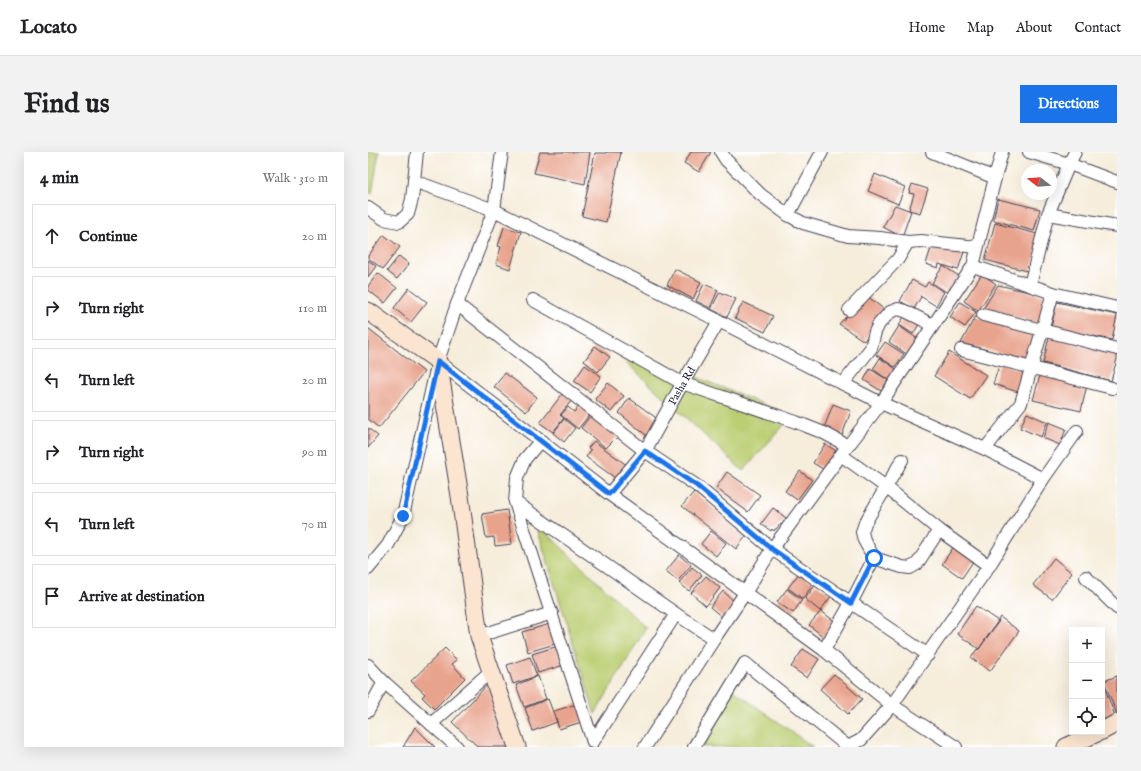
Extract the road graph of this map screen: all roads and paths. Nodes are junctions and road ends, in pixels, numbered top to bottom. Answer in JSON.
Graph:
{"nodes":[{"id":1,"x":417,"y":152,"type":"edge"},
{"id":2,"x":502,"y":152,"type":"edge"},
{"id":3,"x":721,"y":152,"type":"edge"},
{"id":4,"x":822,"y":152,"type":"edge"},
{"id":5,"x":932,"y":152,"type":"edge"},
{"id":6,"x":1002,"y":152,"type":"edge"},
{"id":7,"x":1029,"y":152,"type":"edge"},
{"id":8,"x":1075,"y":152,"type":"edge"},
{"id":9,"x":1069,"y":164,"type":"junction"},
{"id":10,"x":994,"y":178,"type":"junction"},
{"id":11,"x":414,"y":181,"type":"junction"},
{"id":12,"x":1117,"y":182,"type":"edge"},
{"id":13,"x":368,"y":208,"type":"edge"},
{"id":14,"x":494,"y":210,"type":"junction"},
{"id":15,"x":1048,"y":214,"type":"junction"},
{"id":16,"x":788,"y":215,"type":"junction"},
{"id":17,"x":1117,"y":226,"type":"edge"},
{"id":18,"x":908,"y":242,"type":"junction"},
{"id":19,"x":977,"y":247,"type":"junction"},
{"id":20,"x":972,"y":266,"type":"junction"},
{"id":21,"x":1030,"y":285,"type":"junction"},
{"id":22,"x":1053,"y":293,"type":"junction"},
{"id":23,"x":533,"y":300,"type":"dead end"},
{"id":24,"x":457,"y":304,"type":"junction"},
{"id":25,"x":1117,"y":308,"type":"edge"},
{"id":26,"x":368,"y":310,"type":"edge"},
{"id":27,"x":849,"y":310,"type":"dead end"},
{"id":28,"x":983,"y":315,"type":"dead end"},
{"id":29,"x":719,"y":321,"type":"junction"},
{"id":30,"x":933,"y":325,"type":"junction"},
{"id":31,"x":1042,"y":330,"type":"junction"},
{"id":32,"x":1117,"y":349,"type":"edge"},
{"id":33,"x":961,"y":350,"type":"dead end"},
{"id":34,"x":438,"y":361,"type":"junction"},
{"id":35,"x":1031,"y":368,"type":"junction"},
{"id":36,"x":682,"y":383,"type":"junction"},
{"id":37,"x":843,"y":384,"type":"junction"},
{"id":38,"x":1112,"y":388,"type":"dead end"},
{"id":39,"x":881,"y":404,"type":"junction"},
{"id":40,"x":1076,"y":431,"type":"dead end"},
{"id":41,"x":541,"y":440,"type":"junction"},
{"id":42,"x":985,"y":449,"type":"junction"},
{"id":43,"x":844,"y":450,"type":"junction"},
{"id":44,"x":645,"y":451,"type":"junction"},
{"id":45,"x":902,"y":460,"type":"dead end"},
{"id":46,"x":1043,"y":480,"type":"junction"},
{"id":47,"x":886,"y":487,"type":"junction"},
{"id":48,"x":609,"y":494,"type":"junction"},
{"id":49,"x":514,"y":502,"type":"junction"},
{"id":50,"x":940,"y":530,"type":"junction"},
{"id":51,"x":772,"y":549,"type":"junction"},
{"id":52,"x":874,"y":558,"type":"junction"},
{"id":53,"x":989,"y":566,"type":"junction"},
{"id":54,"x":368,"y":569,"type":"edge"},
{"id":55,"x":1086,"y":577,"type":"dead end"},
{"id":56,"x":745,"y":593,"type":"junction"},
{"id":57,"x":851,"y":603,"type":"junction"},
{"id":58,"x":1117,"y":608,"type":"edge"},
{"id":59,"x":552,"y":613,"type":"junction"},
{"id":60,"x":676,"y":614,"type":"junction"},
{"id":61,"x":479,"y":636,"type":"junction"},
{"id":62,"x":714,"y":639,"type":"junction"},
{"id":63,"x":824,"y":650,"type":"junction"},
{"id":64,"x":928,"y":655,"type":"junction"},
{"id":65,"x":368,"y":665,"type":"edge"},
{"id":66,"x":491,"y":671,"type":"junction"},
{"id":67,"x":384,"y":682,"type":"junction"},
{"id":68,"x":892,"y":705,"type":"junction"},
{"id":69,"x":368,"y":711,"type":"edge"},
{"id":70,"x":1117,"y":723,"type":"edge"},
{"id":71,"x":431,"y":724,"type":"junction"},
{"id":72,"x":1105,"y":729,"type":"edge"},
{"id":73,"x":1093,"y":735,"type":"edge"},
{"id":74,"x":594,"y":744,"type":"edge"},
{"id":75,"x":1070,"y":746,"type":"edge"},
{"id":76,"x":457,"y":747,"type":"edge"},
{"id":77,"x":517,"y":747,"type":"edge"},
{"id":78,"x":645,"y":747,"type":"edge"},
{"id":79,"x":694,"y":747,"type":"edge"},
{"id":80,"x":848,"y":747,"type":"edge"},
{"id":81,"x":956,"y":747,"type":"edge"}],
"edges":[{"from":1,"to":11,"type":"street"},
{"from":2,"to":14,"type":"street"},
{"from":3,"to":16,"type":"street"},
{"from":4,"to":16,"type":"street"},
{"from":5,"to":10,"type":"street"},
{"from":6,"to":10,"type":"street"},
{"from":7,"to":9,"type":"street"},
{"from":8,"to":9,"type":"street"},
{"from":9,"to":12,"type":"street"},
{"from":9,"to":15,"type":"street"},
{"from":10,"to":19,"type":"street"},
{"from":11,"to":13,"type":"street"},
{"from":11,"to":14,"type":"street"},
{"from":14,"to":24,"type":"street"},
{"from":14,"to":29,"type":"street"},
{"from":15,"to":17,"type":"street"},
{"from":15,"to":21,"type":"street"},
{"from":16,"to":18,"type":"street"},
{"from":18,"to":19,"type":"street"},
{"from":18,"to":27,"type":"street"},
{"from":19,"to":20,"type":"street"},
{"from":20,"to":21,"type":"street"},
{"from":20,"to":30,"type":"street"},
{"from":21,"to":22,"type":"street"},
{"from":22,"to":25,"type":"street"},
{"from":22,"to":31,"type":"street"},
{"from":23,"to":36,"type":"street"},
{"from":24,"to":34,"type":"street"},
{"from":24,"to":44,"type":"street"},
{"from":26,"to":34,"type":"street"},
{"from":28,"to":31,"type":"street"},
{"from":29,"to":36,"type":"street","name":"Pasha Rd"},
{"from":29,"to":37,"type":"street"},
{"from":30,"to":37,"type":"street"},
{"from":30,"to":39,"type":"street"},
{"from":31,"to":32,"type":"street"},
{"from":31,"to":35,"type":"street"},
{"from":33,"to":35,"type":"street"},
{"from":34,"to":41,"type":"street"},
{"from":34,"to":54,"type":"street"},
{"from":34,"to":61,"type":"street"},
{"from":35,"to":38,"type":"street"},
{"from":35,"to":42,"type":"street"},
{"from":36,"to":43,"type":"street"},
{"from":36,"to":44,"type":"street","name":"Pasha Rd"},
{"from":37,"to":39,"type":"street"},
{"from":39,"to":42,"type":"street"},
{"from":39,"to":43,"type":"street"},
{"from":40,"to":46,"type":"street"},
{"from":41,"to":48,"type":"street"},
{"from":41,"to":49,"type":"street"},
{"from":42,"to":46,"type":"street"},
{"from":43,"to":47,"type":"street"},
{"from":43,"to":51,"type":"street"},
{"from":44,"to":48,"type":"street","name":"Pasha Rd"},
{"from":44,"to":51,"type":"street"},
{"from":45,"to":47,"type":"street"},
{"from":46,"to":53,"type":"street"},
{"from":47,"to":50,"type":"street"},
{"from":47,"to":52,"type":"street"},
{"from":48,"to":56,"type":"street"},
{"from":49,"to":59,"type":"street"},
{"from":49,"to":60,"type":"street"},
{"from":50,"to":52,"type":"street"},
{"from":50,"to":53,"type":"street"},
{"from":51,"to":56,"type":"street"},
{"from":51,"to":57,"type":"street"},
{"from":52,"to":57,"type":"street"},
{"from":53,"to":64,"type":"street"},
{"from":55,"to":58,"type":"street"},
{"from":56,"to":62,"type":"street"},
{"from":56,"to":63,"type":"street"},
{"from":57,"to":63,"type":"street"},
{"from":57,"to":64,"type":"street"},
{"from":59,"to":61,"type":"street"},
{"from":59,"to":74,"type":"street"},
{"from":60,"to":62,"type":"street"},
{"from":60,"to":74,"type":"street"},
{"from":61,"to":66,"type":"street"},
{"from":62,"to":78,"type":"street"},
{"from":63,"to":68,"type":"street"},
{"from":64,"to":68,"type":"street"},
{"from":65,"to":67,"type":"street"},
{"from":66,"to":71,"type":"street"},
{"from":66,"to":77,"type":"street"},
{"from":67,"to":69,"type":"street"},
{"from":67,"to":71,"type":"street"},
{"from":68,"to":80,"type":"street"},
{"from":68,"to":81,"type":"street"},
{"from":70,"to":72,"type":"street"},
{"from":71,"to":76,"type":"street"},
{"from":73,"to":75,"type":"street"},
{"from":79,"to":80,"type":"street"}]}
